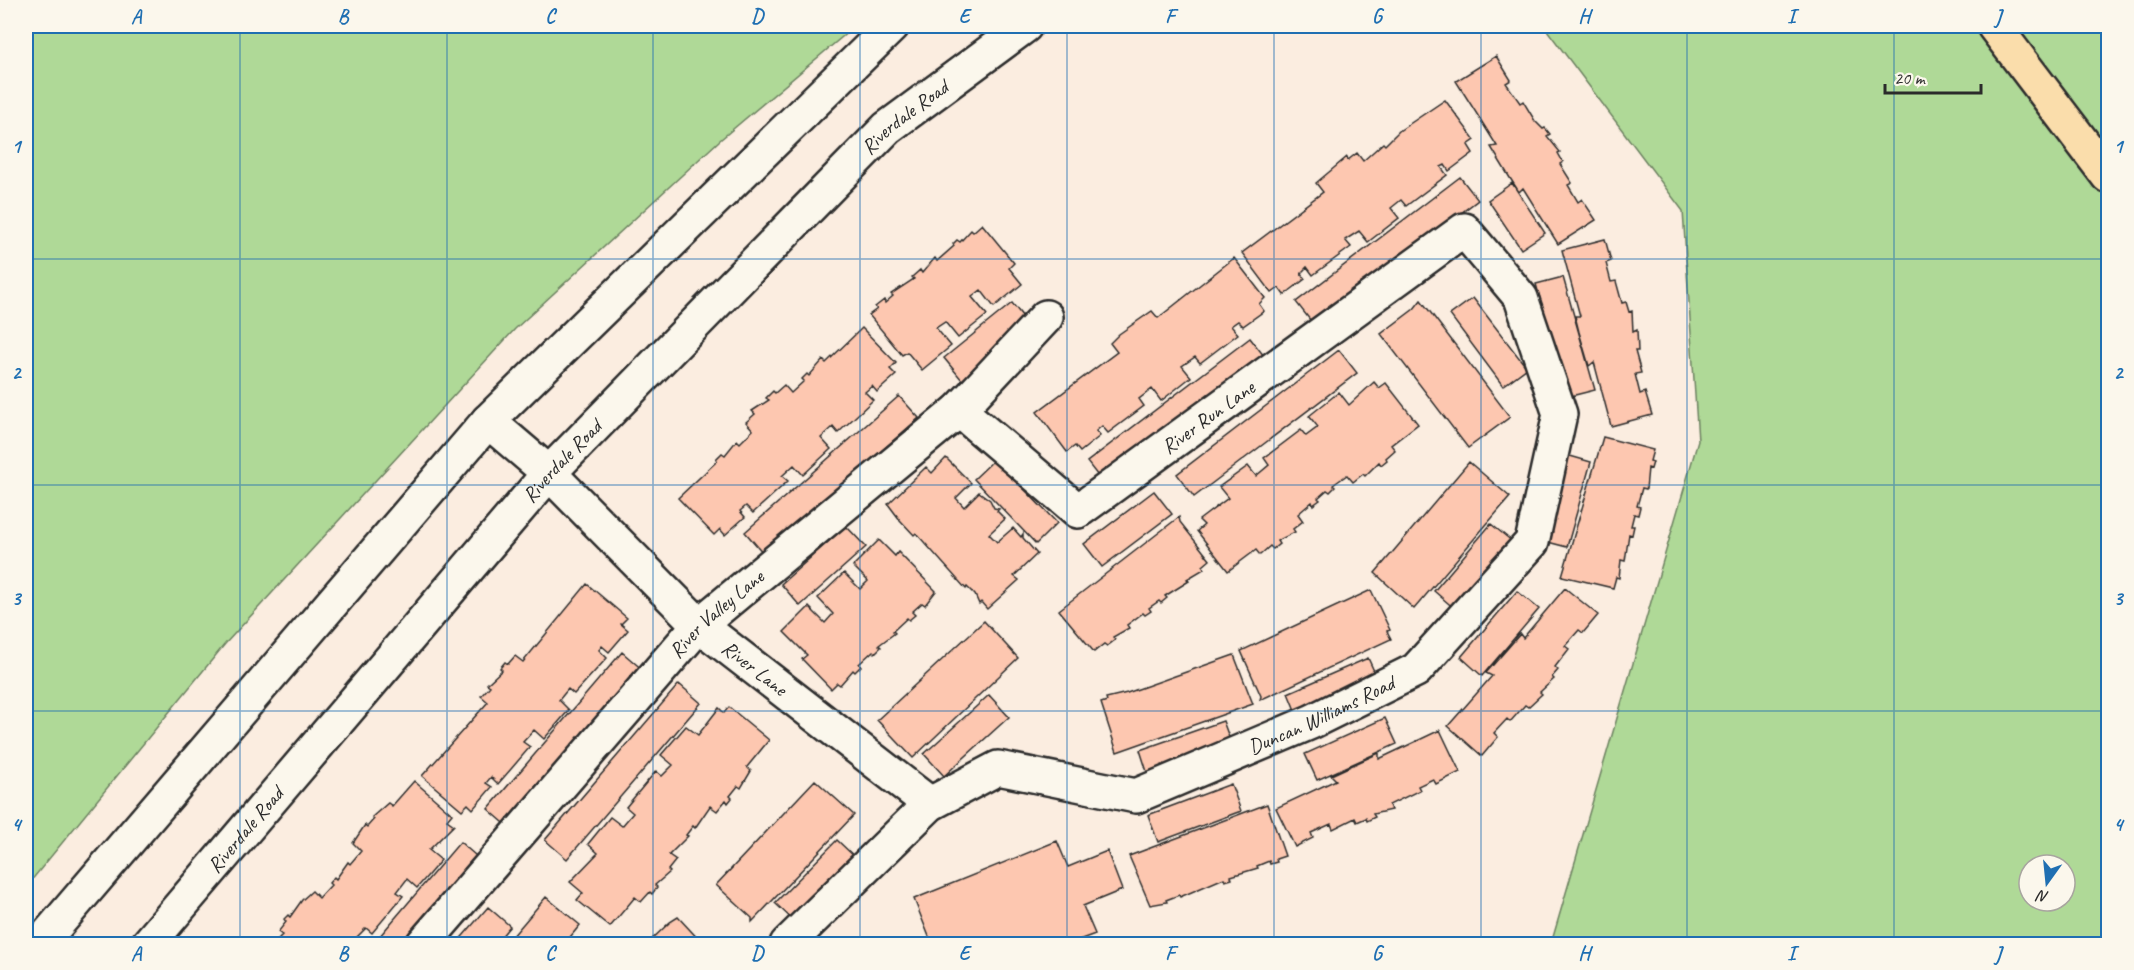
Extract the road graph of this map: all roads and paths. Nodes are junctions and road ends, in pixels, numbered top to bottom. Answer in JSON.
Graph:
{"nodes":[{"id":1,"x":892,"y":26,"type":"edge"},
{"id":2,"x":1025,"y":26,"type":"edge"},
{"id":3,"x":1994,"y":26,"type":"edge"},
{"id":4,"x":2109,"y":176,"type":"edge"},
{"id":5,"x":1464,"y":230,"type":"joint"},
{"id":6,"x":1046,"y":317,"type":"dead end"},
{"id":7,"x":959,"y":410,"type":"junction"},
{"id":8,"x":488,"y":421,"type":"junction"},
{"id":9,"x":549,"y":473,"type":"junction"},
{"id":10,"x":699,"y":625,"type":"junction"},
{"id":11,"x":930,"y":804,"type":"junction"},
{"id":12,"x":40,"y":945,"type":"edge"},
{"id":13,"x":148,"y":945,"type":"edge"},
{"id":14,"x":423,"y":945,"type":"edge"},
{"id":15,"x":787,"y":945,"type":"edge"}],
"edges":[{"from":1,"to":8,"type":"street"},
{"from":2,"to":9,"type":"street","name":"Riverdale Road"},
{"from":3,"to":4,"type":"main road"},
{"from":5,"to":7,"type":"street","name":"River Run Lane"},
{"from":5,"to":11,"type":"street","name":"Duncan Williams Road"},
{"from":6,"to":7,"type":"street","name":"River Valley Lane"},
{"from":7,"to":10,"type":"street","name":"River Valley Lane"},
{"from":8,"to":9,"type":"street","name":"River Lane"},
{"from":8,"to":12,"type":"street"},
{"from":9,"to":10,"type":"street","name":"River Lane"},
{"from":9,"to":13,"type":"street","name":"Riverdale Road"},
{"from":10,"to":11,"type":"street","name":"River Lane"},
{"from":10,"to":14,"type":"street","name":"River Valley Lane"},
{"from":11,"to":15,"type":"street","name":"Duncan Williams Road"}]}
